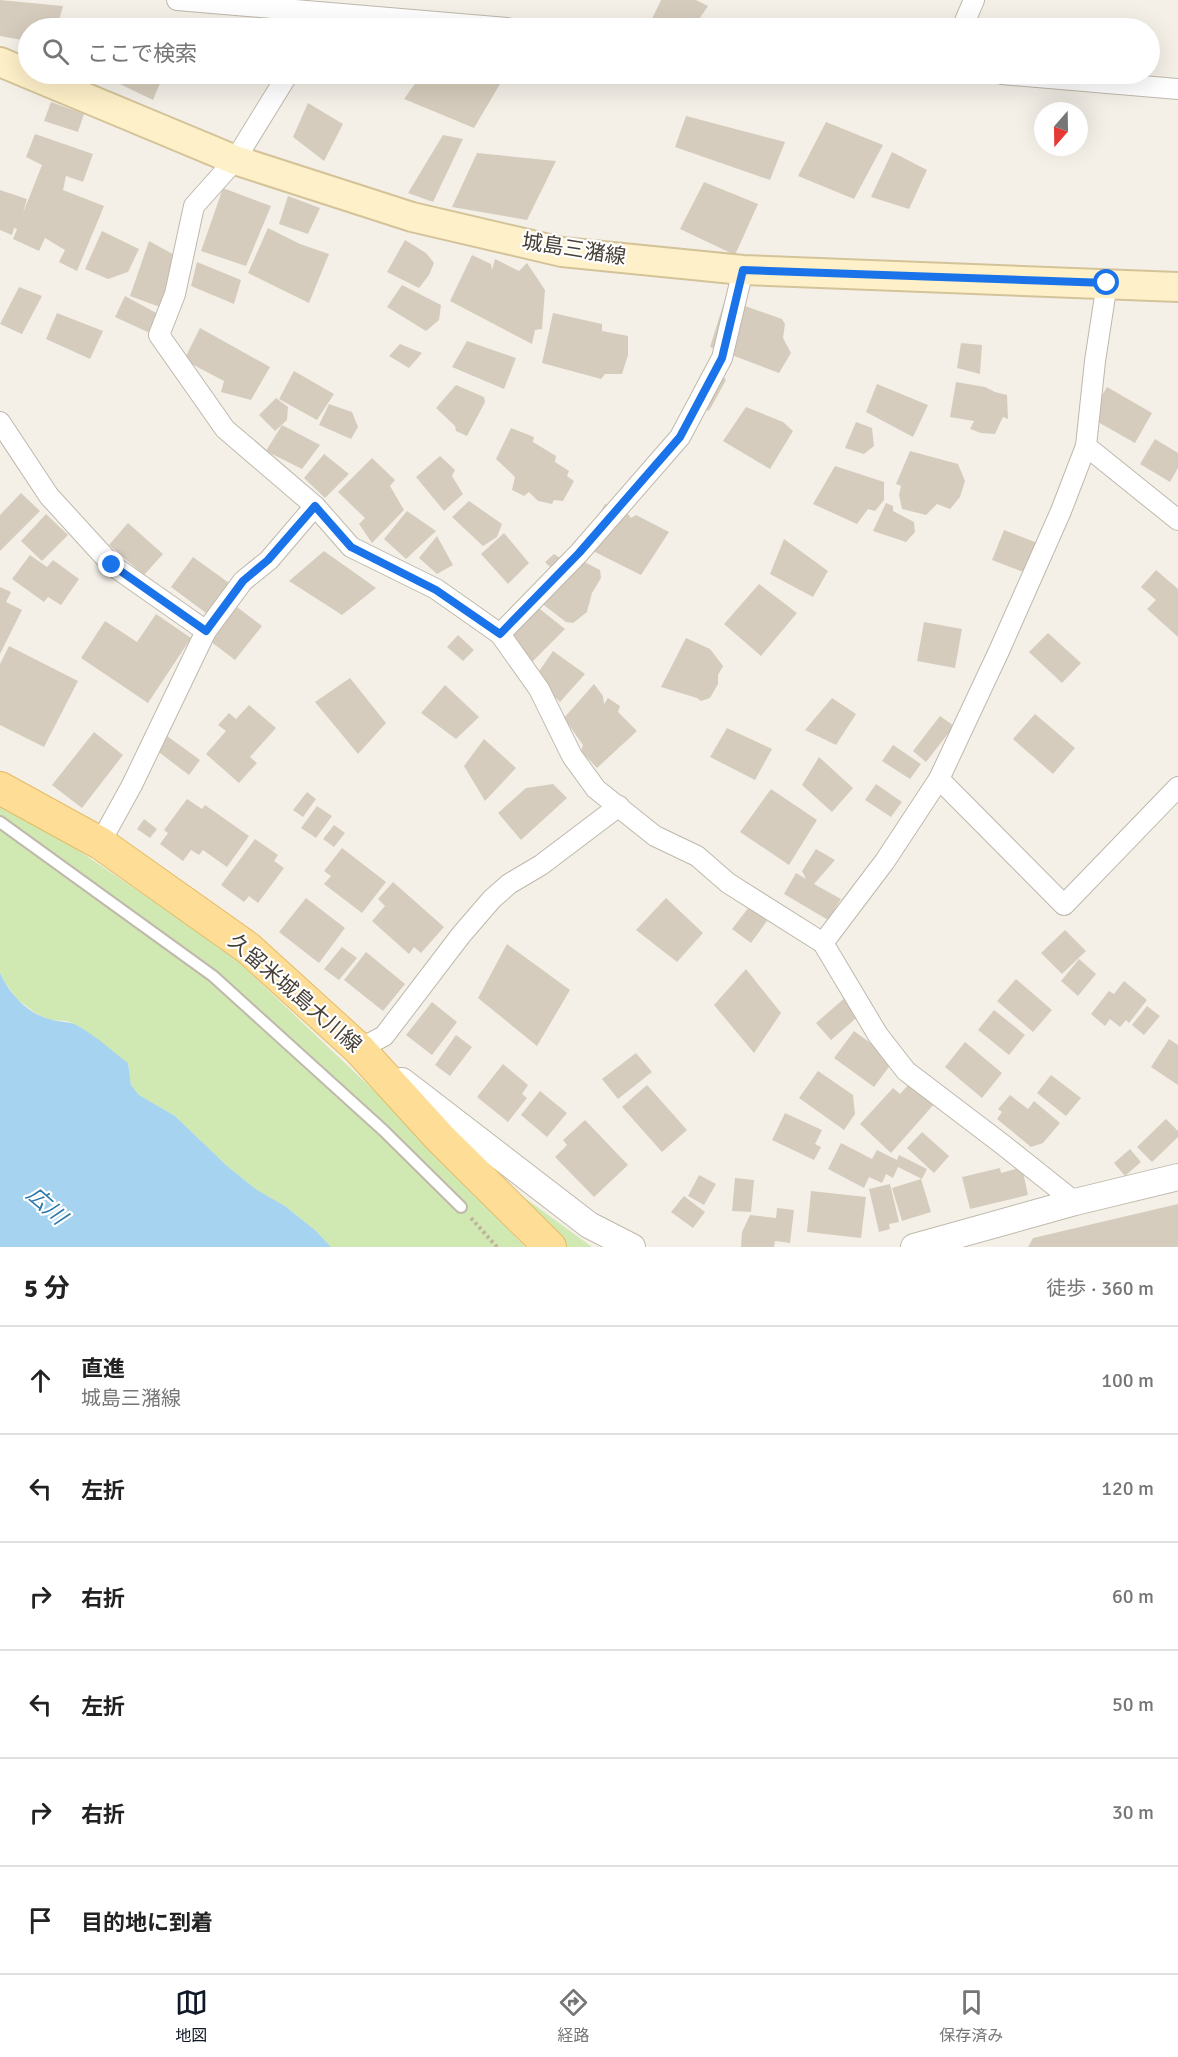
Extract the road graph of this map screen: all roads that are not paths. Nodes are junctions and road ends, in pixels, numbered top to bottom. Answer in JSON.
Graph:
{"nodes":[{"id":1,"x":177,"y":0,"type":"edge"},
{"id":2,"x":975,"y":0,"type":"edge"},
{"id":3,"x":324,"y":13,"type":"edge"},
{"id":4,"x":385,"y":18,"type":"edge"},
{"id":5,"x":967,"y":18,"type":"edge"},
{"id":6,"x":0,"y":62,"type":"edge"},
{"id":7,"x":18,"y":69,"type":"edge"},
{"id":8,"x":53,"y":84,"type":"edge"},
{"id":9,"x":282,"y":84,"type":"edge"},
{"id":10,"x":1119,"y":84,"type":"edge"},
{"id":11,"x":1178,"y":89,"type":"edge"},
{"id":12,"x":236,"y":160,"type":"junction"},
{"id":13,"x":743,"y":270,"type":"junction"},
{"id":14,"x":1107,"y":283,"type":"junction"},
{"id":15,"x":1178,"y":287,"type":"edge"},
{"id":16,"x":0,"y":422,"type":"edge"},
{"id":17,"x":1086,"y":446,"type":"junction"},
{"id":18,"x":315,"y":506,"type":"junction"},
{"id":19,"x":1178,"y":519,"type":"edge"},
{"id":20,"x":206,"y":631,"type":"junction"},
{"id":21,"x":500,"y":634,"type":"junction"},
{"id":22,"x":939,"y":779,"type":"junction"},
{"id":23,"x":1178,"y":787,"type":"edge"},
{"id":24,"x":0,"y":788,"type":"edge"},
{"id":25,"x":619,"y":806,"type":"junction"},
{"id":26,"x":0,"y":822,"type":"edge"},
{"id":27,"x":100,"y":843,"type":"junction"},
{"id":28,"x":823,"y":943,"type":"junction"},
{"id":29,"x":359,"y":1049,"type":"junction"},
{"id":30,"x":1178,"y":1177,"type":"edge"},
{"id":31,"x":1075,"y":1202,"type":"junction"},
{"id":32,"x":461,"y":1207,"type":"road end"},
{"id":33,"x":550,"y":1247,"type":"edge"},
{"id":34,"x":632,"y":1247,"type":"edge"},
{"id":35,"x":914,"y":1247,"type":"edge"}],
"edges":[{"from":1,"to":3,"type":"street"},
{"from":2,"to":5,"type":"street"},
{"from":3,"to":4,"type":"street"},
{"from":6,"to":7,"type":"main road","name":"城島三潴線"},
{"from":8,"to":12,"type":"main road","name":"城島三潴線"},
{"from":9,"to":12,"type":"street"},
{"from":10,"to":11,"type":"street"},
{"from":12,"to":13,"type":"main road","name":"城島三潴線"},
{"from":12,"to":18,"type":"street"},
{"from":13,"to":14,"type":"main road","name":"城島三潴線"},
{"from":13,"to":21,"type":"street"},
{"from":14,"to":15,"type":"main road","name":"城島三潴線"},
{"from":14,"to":17,"type":"street"},
{"from":16,"to":20,"type":"street"},
{"from":17,"to":19,"type":"street"},
{"from":17,"to":22,"type":"street"},
{"from":18,"to":20,"type":"street"},
{"from":18,"to":21,"type":"street"},
{"from":20,"to":27,"type":"street"},
{"from":21,"to":25,"type":"street"},
{"from":22,"to":23,"type":"street"},
{"from":22,"to":28,"type":"street"},
{"from":24,"to":27,"type":"main road","name":"久留米城島大川線"},
{"from":25,"to":28,"type":"street"},
{"from":25,"to":29,"type":"street"},
{"from":26,"to":32,"type":"lane"},
{"from":27,"to":29,"type":"main road","name":"久留米城島大川線"},
{"from":28,"to":31,"type":"street"},
{"from":29,"to":33,"type":"main road","name":"久留米城島大川線"},
{"from":29,"to":34,"type":"street"},
{"from":30,"to":31,"type":"street"},
{"from":31,"to":35,"type":"street"}]}
